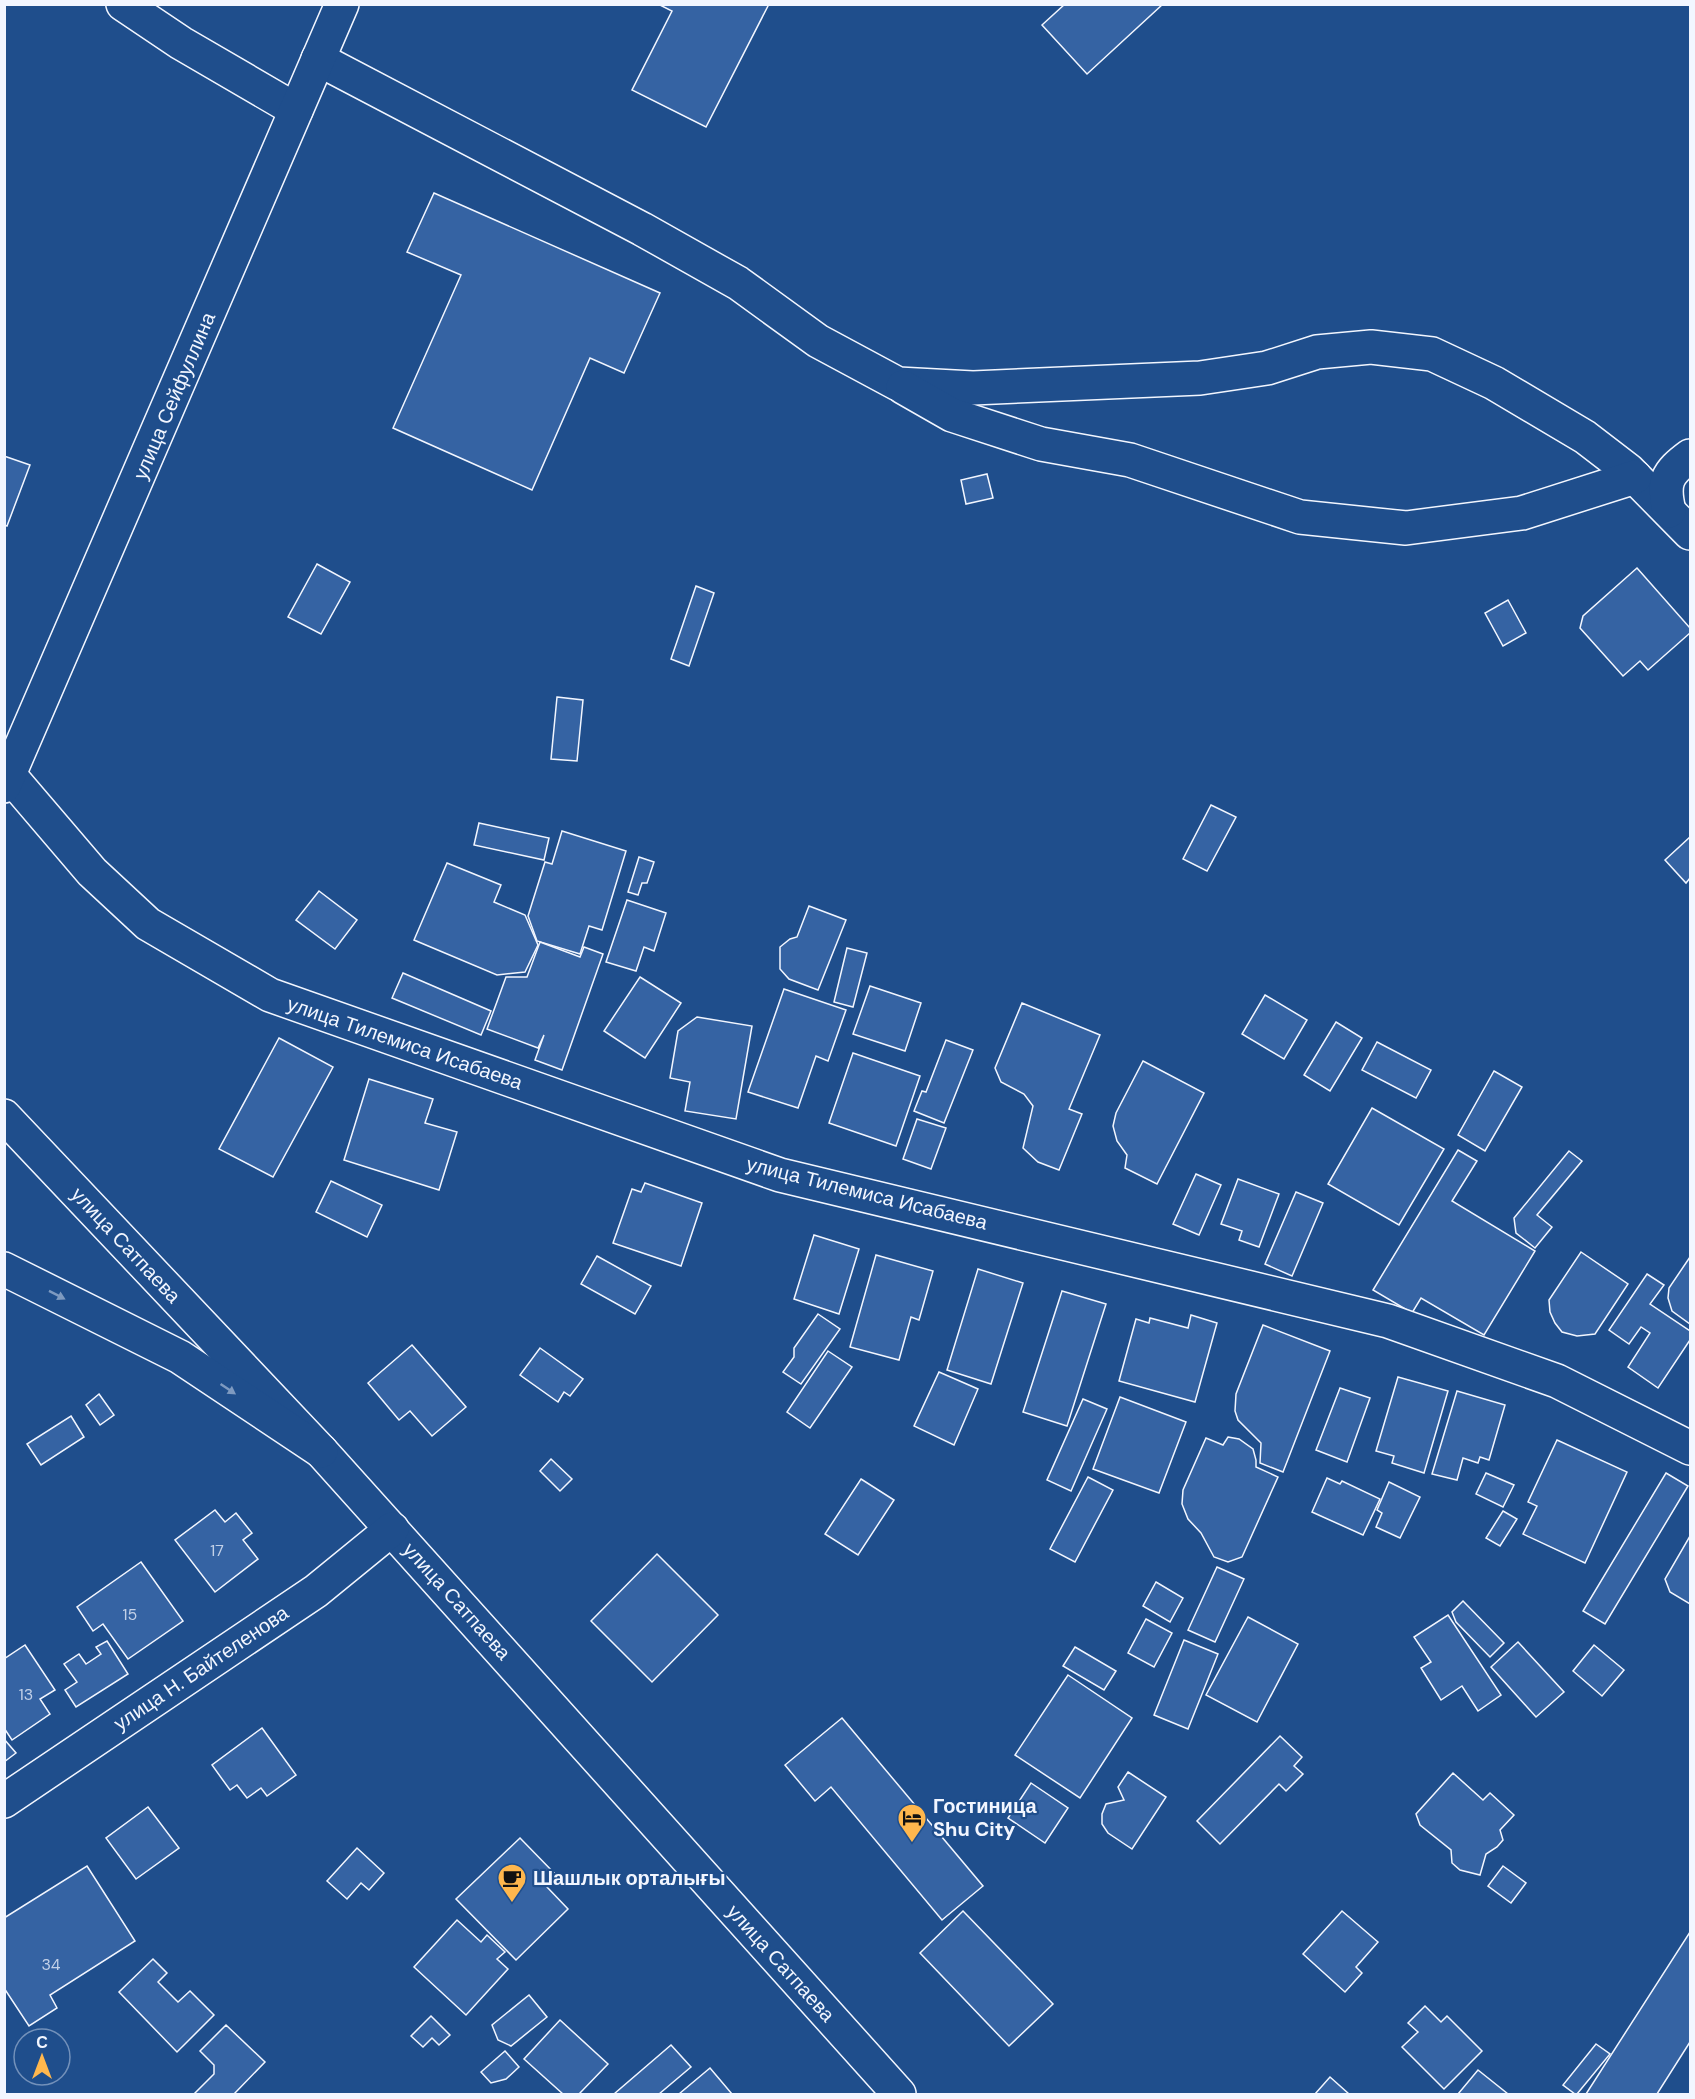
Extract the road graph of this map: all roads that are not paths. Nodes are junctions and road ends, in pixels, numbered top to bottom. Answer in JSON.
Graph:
{"nodes":[{"id":1,"x":123,"y":4,"type":"edge"},
{"id":2,"x":342,"y":4,"type":"edge"},
{"id":3,"x":318,"y":59,"type":"junction"},
{"id":4,"x":296,"y":110,"type":"junction"},
{"id":5,"x":898,"y":384,"type":"junction"},
{"id":6,"x":1690,"y":456,"type":"edge"},
{"id":7,"x":1635,"y":477,"type":"junction"},
{"id":8,"x":1680,"y":522,"type":"edge"},
{"id":9,"x":7,"y":781,"type":"edge"},
{"id":10,"x":4,"y":1116,"type":"edge"},
{"id":11,"x":4,"y":1269,"type":"edge"},
{"id":12,"x":1690,"y":1448,"type":"edge"},
{"id":13,"x":321,"y":1451,"type":"junction"},
{"id":14,"x":392,"y":1529,"type":"junction"},
{"id":15,"x":4,"y":1801,"type":"edge"},
{"id":16,"x":899,"y":2094,"type":"edge"}],
"edges":[{"from":1,"to":4,"type":"street"},
{"from":2,"to":3,"type":"street","name":"улица Сейфуллина"},
{"from":3,"to":4,"type":"street","name":"улица Сейфуллина"},
{"from":3,"to":5,"type":"street"},
{"from":4,"to":9,"type":"street","name":"улица Сейфуллина"},
{"from":5,"to":7,"type":"street"},
{"from":5,"to":7,"type":"street"},
{"from":6,"to":8,"type":"street"},
{"from":7,"to":8,"type":"street"},
{"from":9,"to":12,"type":"street","name":"улица Тилемиса Исабаева"},
{"from":10,"to":13,"type":"street","name":"улица Сатпаева"},
{"from":11,"to":13,"type":"street","one_way":true},
{"from":13,"to":14,"type":"street","name":"улица Сатпаева"},
{"from":14,"to":15,"type":"street","name":"улица Н. Байтеленова"},
{"from":14,"to":16,"type":"street","name":"улица Сатпаева"}]}
